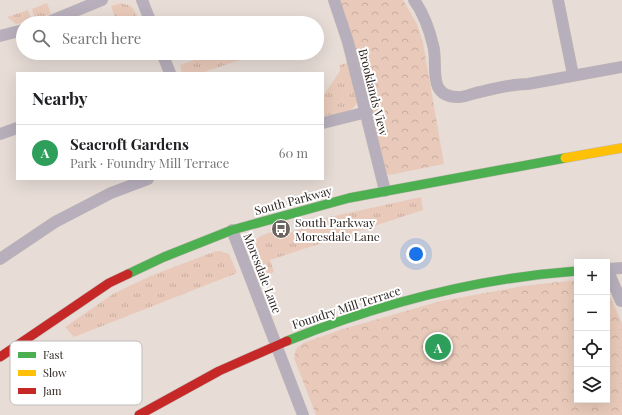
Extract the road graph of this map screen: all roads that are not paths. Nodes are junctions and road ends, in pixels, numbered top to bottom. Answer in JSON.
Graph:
{"nodes":[{"id":1,"x":102,"y":0,"type":"edge"},
{"id":2,"x":142,"y":0,"type":"edge"},
{"id":3,"x":334,"y":0,"type":"edge"},
{"id":4,"x":414,"y":0,"type":"edge"},
{"id":5,"x":558,"y":0,"type":"edge"},
{"id":6,"x":63,"y":16,"type":"edge"},
{"id":7,"x":148,"y":16,"type":"edge"},
{"id":8,"x":16,"y":32,"type":"edge"},
{"id":9,"x":0,"y":36,"type":"edge"},
{"id":10,"x":165,"y":60,"type":"edge"},
{"id":11,"x":618,"y":68,"type":"edge"},
{"id":12,"x":170,"y":72,"type":"edge"},
{"id":13,"x":573,"y":75,"type":"junction"},
{"id":14,"x":366,"y":112,"type":"junction"},
{"id":15,"x":324,"y":123,"type":"edge"},
{"id":16,"x":16,"y":128,"type":"edge"},
{"id":17,"x":0,"y":134,"type":"edge"},
{"id":18,"x":622,"y":148,"type":"edge"},
{"id":19,"x":145,"y":180,"type":"edge"},
{"id":20,"x":385,"y":191,"type":"junction"},
{"id":21,"x":232,"y":230,"type":"junction"},
{"id":22,"x":0,"y":259,"type":"edge"},
{"id":23,"x":622,"y":268,"type":"edge"},
{"id":24,"x":610,"y":269,"type":"edge"},
{"id":25,"x":574,"y":271,"type":"edge"},
{"id":26,"x":610,"y":276,"type":"edge"},
{"id":27,"x":621,"y":301,"type":"dead end"},
{"id":28,"x":24,"y":341,"type":"edge"},
{"id":29,"x":276,"y":344,"type":"junction"},
{"id":30,"x":10,"y":350,"type":"edge"},
{"id":31,"x":0,"y":357,"type":"edge"},
{"id":32,"x":140,"y":415,"type":"edge"},
{"id":33,"x":303,"y":415,"type":"edge"}],
"edges":[{"from":1,"to":6,"type":"street"},
{"from":2,"to":7,"type":"street"},
{"from":3,"to":14,"type":"street","name":"Brooklands View"},
{"from":4,"to":13,"type":"street"},
{"from":5,"to":13,"type":"street"},
{"from":8,"to":9,"type":"street"},
{"from":10,"to":12,"type":"street"},
{"from":11,"to":13,"type":"street"},
{"from":14,"to":15,"type":"street"},
{"from":14,"to":20,"type":"street","name":"Brooklands View"},
{"from":16,"to":17,"type":"street"},
{"from":18,"to":20,"type":"street","name":"South Parkway"},
{"from":19,"to":22,"type":"street"},
{"from":20,"to":21,"type":"street","name":"South Parkway"},
{"from":21,"to":28,"type":"street","name":"South Parkway"},
{"from":21,"to":29,"type":"street","name":"Moresdale Lane"},
{"from":23,"to":24,"type":"street"},
{"from":25,"to":29,"type":"street","name":"Foundry Mill Terrace"},
{"from":26,"to":27,"type":"street"},
{"from":29,"to":32,"type":"street","name":"Foundry Mill Terrace"},
{"from":29,"to":33,"type":"street","name":"Moresdale Lane"},
{"from":30,"to":31,"type":"street","name":"South Parkway"}]}
